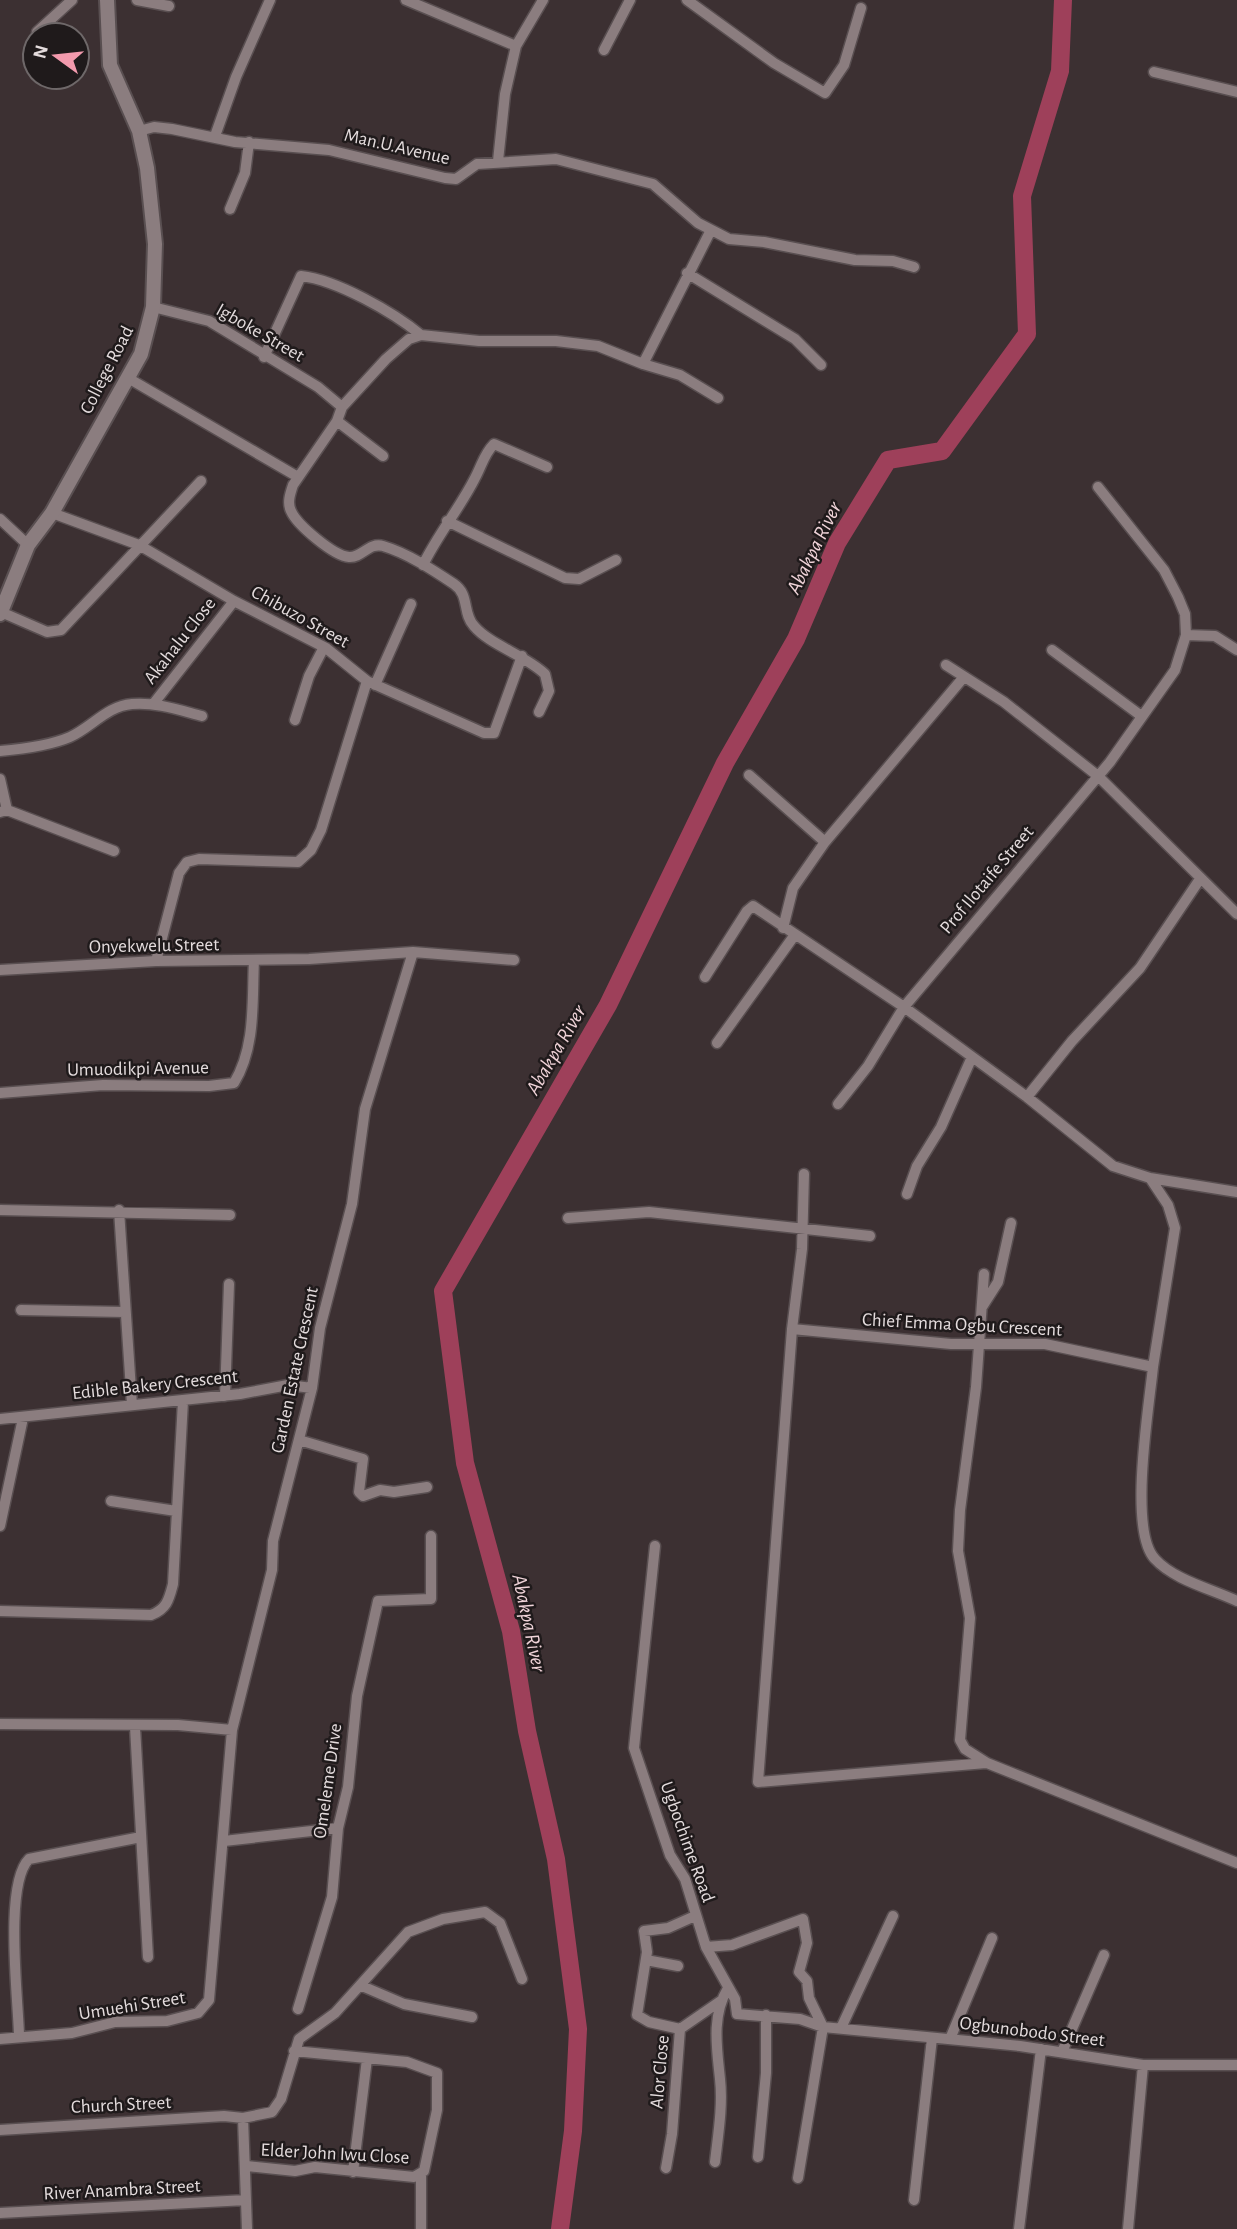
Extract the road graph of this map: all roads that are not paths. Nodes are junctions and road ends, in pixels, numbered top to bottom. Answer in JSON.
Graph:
{"nodes":[{"id":1,"x":72,"y":0,"type":"edge"},
{"id":2,"x":107,"y":0,"type":"edge"},
{"id":3,"x":137,"y":0,"type":"edge"},
{"id":4,"x":270,"y":0,"type":"edge"},
{"id":5,"x":406,"y":0,"type":"edge"},
{"id":6,"x":543,"y":0,"type":"edge"},
{"id":7,"x":630,"y":0,"type":"edge"},
{"id":8,"x":687,"y":0,"type":"edge"},
{"id":9,"x":169,"y":6,"type":"dead end"},
{"id":10,"x":861,"y":8,"type":"dead end"},
{"id":11,"x":49,"y":21,"type":"edge"},
{"id":12,"x":516,"y":46,"type":"junction"},
{"id":13,"x":604,"y":50,"type":"dead end"},
{"id":14,"x":1154,"y":72,"type":"dead end"},
{"id":15,"x":1237,"y":92,"type":"edge"},
{"id":16,"x":139,"y":131,"type":"junction"},
{"id":17,"x":215,"y":136,"type":"junction"},
{"id":18,"x":249,"y":142,"type":"junction"},
{"id":19,"x":498,"y":161,"type":"junction"},
{"id":20,"x":230,"y":209,"type":"dead end"},
{"id":21,"x":710,"y":232,"type":"junction"},
{"id":22,"x":914,"y":267,"type":"dead end"},
{"id":23,"x":687,"y":273,"type":"junction"},
{"id":24,"x":153,"y":307,"type":"junction"},
{"id":25,"x":421,"y":335,"type":"junction"},
{"id":26,"x":264,"y":357,"type":"junction"},
{"id":27,"x":643,"y":364,"type":"junction"},
{"id":28,"x":821,"y":365,"type":"dead end"},
{"id":29,"x":128,"y":378,"type":"junction"},
{"id":30,"x":718,"y":398,"type":"dead end"},
{"id":31,"x":342,"y":407,"type":"junction"},
{"id":32,"x":337,"y":421,"type":"junction"},
{"id":33,"x":383,"y":456,"type":"dead end"},
{"id":34,"x":547,"y":467,"type":"dead end"},
{"id":35,"x":298,"y":477,"type":"junction"},
{"id":36,"x":201,"y":481,"type":"dead end"},
{"id":37,"x":1098,"y":487,"type":"dead end"},
{"id":38,"x":52,"y":513,"type":"junction"},
{"id":39,"x":0,"y":519,"type":"edge"},
{"id":40,"x":447,"y":521,"type":"junction"},
{"id":41,"x":28,"y":545,"type":"junction"},
{"id":42,"x":139,"y":545,"type":"junction"},
{"id":43,"x":616,"y":560,"type":"dead end"},
{"id":44,"x":423,"y":565,"type":"junction"},
{"id":45,"x":234,"y":601,"type":"junction"},
{"id":46,"x":411,"y":604,"type":"dead end"},
{"id":47,"x":1,"y":613,"type":"edge"},
{"id":48,"x":1186,"y":635,"type":"junction"},
{"id":49,"x":324,"y":647,"type":"junction"},
{"id":50,"x":1052,"y":650,"type":"dead end"},
{"id":51,"x":1237,"y":650,"type":"edge"},
{"id":52,"x":522,"y":656,"type":"junction"},
{"id":53,"x":946,"y":665,"type":"dead end"},
{"id":54,"x":964,"y":678,"type":"junction"},
{"id":55,"x":371,"y":683,"type":"junction"},
{"id":56,"x":154,"y":703,"type":"junction"},
{"id":57,"x":539,"y":712,"type":"dead end"},
{"id":58,"x":1140,"y":715,"type":"junction"},
{"id":59,"x":202,"y":716,"type":"dead end"},
{"id":60,"x":295,"y":720,"type":"dead end"},
{"id":61,"x":0,"y":751,"type":"edge"},
{"id":62,"x":749,"y":775,"type":"dead end"},
{"id":63,"x":1098,"y":776,"type":"junction"},
{"id":64,"x":0,"y":779,"type":"edge"},
{"id":65,"x":3,"y":811,"type":"edge"},
{"id":66,"x":825,"y":842,"type":"junction"},
{"id":67,"x":114,"y":850,"type":"dead end"},
{"id":68,"x":1200,"y":879,"type":"junction"},
{"id":69,"x":1237,"y":914,"type":"edge"},
{"id":70,"x":783,"y":928,"type":"junction"},
{"id":71,"x":794,"y":936,"type":"junction"},
{"id":72,"x":413,"y":952,"type":"junction"},
{"id":73,"x":254,"y":960,"type":"junction"},
{"id":74,"x":514,"y":960,"type":"dead end"},
{"id":75,"x":156,"y":961,"type":"junction"},
{"id":76,"x":0,"y":970,"type":"edge"},
{"id":77,"x":705,"y":977,"type":"dead end"},
{"id":78,"x":904,"y":1007,"type":"junction"},
{"id":79,"x":717,"y":1043,"type":"dead end"},
{"id":80,"x":972,"y":1057,"type":"junction"},
{"id":81,"x":0,"y":1093,"type":"edge"},
{"id":82,"x":1027,"y":1097,"type":"junction"},
{"id":83,"x":838,"y":1104,"type":"dead end"},
{"id":84,"x":804,"y":1174,"type":"dead end"},
{"id":85,"x":1150,"y":1178,"type":"junction"},
{"id":86,"x":1237,"y":1192,"type":"edge"},
{"id":87,"x":907,"y":1194,"type":"dead end"},
{"id":88,"x":0,"y":1210,"type":"edge"},
{"id":89,"x":119,"y":1210,"type":"junction"},
{"id":90,"x":230,"y":1215,"type":"dead end"},
{"id":91,"x":568,"y":1218,"type":"dead end"},
{"id":92,"x":1011,"y":1223,"type":"dead end"},
{"id":93,"x":802,"y":1229,"type":"junction"},
{"id":94,"x":870,"y":1236,"type":"dead end"},
{"id":95,"x":984,"y":1274,"type":"dead end"},
{"id":96,"x":229,"y":1284,"type":"dead end"},
{"id":97,"x":982,"y":1307,"type":"junction"},
{"id":98,"x":21,"y":1310,"type":"dead end"},
{"id":99,"x":125,"y":1312,"type":"junction"},
{"id":100,"x":792,"y":1329,"type":"junction"},
{"id":101,"x":979,"y":1343,"type":"junction"},
{"id":102,"x":1153,"y":1367,"type":"junction"},
{"id":103,"x":313,"y":1388,"type":"junction"},
{"id":104,"x":225,"y":1396,"type":"junction"},
{"id":105,"x":183,"y":1401,"type":"junction"},
{"id":106,"x":132,"y":1405,"type":"junction"},
{"id":107,"x":23,"y":1418,"type":"junction"},
{"id":108,"x":0,"y":1419,"type":"edge"},
{"id":109,"x":299,"y":1440,"type":"junction"},
{"id":110,"x":427,"y":1487,"type":"dead end"},
{"id":111,"x":111,"y":1501,"type":"dead end"},
{"id":112,"x":176,"y":1511,"type":"junction"},
{"id":113,"x":0,"y":1526,"type":"edge"},
{"id":114,"x":431,"y":1536,"type":"dead end"},
{"id":115,"x":655,"y":1546,"type":"dead end"},
{"id":116,"x":1237,"y":1601,"type":"edge"},
{"id":117,"x":0,"y":1611,"type":"edge"},
{"id":118,"x":0,"y":1724,"type":"edge"},
{"id":119,"x":135,"y":1727,"type":"junction"},
{"id":120,"x":232,"y":1730,"type":"junction"},
{"id":121,"x":986,"y":1763,"type":"junction"},
{"id":122,"x":338,"y":1828,"type":"junction"},
{"id":123,"x":141,"y":1837,"type":"junction"},
{"id":124,"x":224,"y":1841,"type":"junction"},
{"id":125,"x":1237,"y":1863,"type":"edge"},
{"id":126,"x":695,"y":1916,"type":"junction"},
{"id":127,"x":893,"y":1916,"type":"dead end"},
{"id":128,"x":992,"y":1938,"type":"dead end"},
{"id":129,"x":706,"y":1947,"type":"junction"},
{"id":130,"x":1104,"y":1955,"type":"dead end"},
{"id":131,"x":148,"y":1957,"type":"dead end"},
{"id":132,"x":646,"y":1959,"type":"junction"},
{"id":133,"x":678,"y":1966,"type":"dead end"},
{"id":134,"x":523,"y":1979,"type":"dead end"},
{"id":135,"x":362,"y":1986,"type":"junction"},
{"id":136,"x":728,"y":1988,"type":"junction"},
{"id":137,"x":722,"y":2000,"type":"junction"},
{"id":138,"x":298,"y":2009,"type":"dead end"},
{"id":139,"x":766,"y":2015,"type":"junction"},
{"id":140,"x":472,"y":2017,"type":"dead end"},
{"id":141,"x":823,"y":2027,"type":"junction"},
{"id":142,"x":841,"y":2028,"type":"junction"},
{"id":143,"x":680,"y":2029,"type":"junction"},
{"id":144,"x":19,"y":2035,"type":"junction"},
{"id":145,"x":932,"y":2038,"type":"junction"},
{"id":146,"x":0,"y":2039,"type":"edge"},
{"id":147,"x":950,"y":2039,"type":"junction"},
{"id":148,"x":1041,"y":2049,"type":"junction"},
{"id":149,"x":294,"y":2051,"type":"junction"},
{"id":150,"x":1062,"y":2052,"type":"junction"},
{"id":151,"x":367,"y":2059,"type":"junction"},
{"id":152,"x":1143,"y":2065,"type":"junction"},
{"id":153,"x":1237,"y":2065,"type":"edge"},
{"id":154,"x":243,"y":2118,"type":"junction"},
{"id":155,"x":0,"y":2130,"type":"edge"},
{"id":156,"x":758,"y":2157,"type":"dead end"},
{"id":157,"x":715,"y":2162,"type":"dead end"},
{"id":158,"x":247,"y":2166,"type":"junction"},
{"id":159,"x":666,"y":2168,"type":"dead end"},
{"id":160,"x":353,"y":2172,"type":"junction"},
{"id":161,"x":421,"y":2176,"type":"junction"},
{"id":162,"x":798,"y":2178,"type":"dead end"},
{"id":163,"x":246,"y":2200,"type":"junction"},
{"id":164,"x":914,"y":2200,"type":"dead end"},
{"id":165,"x":0,"y":2213,"type":"edge"},
{"id":166,"x":247,"y":2229,"type":"edge"},
{"id":167,"x":421,"y":2229,"type":"edge"},
{"id":168,"x":1019,"y":2229,"type":"edge"},
{"id":169,"x":1128,"y":2229,"type":"edge"}],
"edges":[{"from":1,"to":11,"type":"street"},
{"from":2,"to":16,"type":"main road","name":"College Road"},
{"from":3,"to":9,"type":"street"},
{"from":4,"to":17,"type":"street"},
{"from":5,"to":12,"type":"street"},
{"from":6,"to":12,"type":"street"},
{"from":7,"to":13,"type":"street"},
{"from":8,"to":10,"type":"street"},
{"from":12,"to":19,"type":"street"},
{"from":14,"to":15,"type":"street"},
{"from":16,"to":17,"type":"street","name":"Man.U.Avenue"},
{"from":16,"to":24,"type":"main road","name":"College Road"},
{"from":17,"to":18,"type":"street","name":"Man.U.Avenue"},
{"from":18,"to":19,"type":"street","name":"Man.U.Avenue"},
{"from":18,"to":20,"type":"street"},
{"from":19,"to":21,"type":"street","name":"Man.U.Avenue"},
{"from":21,"to":22,"type":"street","name":"Man.U.Avenue"},
{"from":21,"to":23,"type":"street"},
{"from":23,"to":27,"type":"street"},
{"from":23,"to":28,"type":"street"},
{"from":24,"to":26,"type":"street","name":"Igboke Street"},
{"from":24,"to":29,"type":"main road","name":"College Road"},
{"from":25,"to":26,"type":"street"},
{"from":25,"to":27,"type":"street"},
{"from":25,"to":31,"type":"street"},
{"from":26,"to":31,"type":"street","name":"Igboke Street"},
{"from":27,"to":30,"type":"street"},
{"from":29,"to":35,"type":"street"},
{"from":29,"to":38,"type":"main road","name":"College Road"},
{"from":31,"to":32,"type":"street"},
{"from":32,"to":33,"type":"street"},
{"from":32,"to":35,"type":"street"},
{"from":34,"to":40,"type":"street"},
{"from":35,"to":44,"type":"street"},
{"from":36,"to":42,"type":"street"},
{"from":37,"to":48,"type":"street"},
{"from":38,"to":41,"type":"main road","name":"College Road"},
{"from":38,"to":42,"type":"street","name":"Chibuzo Street"},
{"from":39,"to":41,"type":"street"},
{"from":40,"to":43,"type":"street"},
{"from":40,"to":44,"type":"street"},
{"from":41,"to":47,"type":"main road","name":"College Road"},
{"from":42,"to":45,"type":"street","name":"Chibuzo Street"},
{"from":42,"to":47,"type":"street"},
{"from":44,"to":52,"type":"street"},
{"from":45,"to":49,"type":"street","name":"Chibuzo Street"},
{"from":45,"to":56,"type":"street","name":"Akahalu Close"},
{"from":46,"to":55,"type":"street"},
{"from":48,"to":51,"type":"street"},
{"from":48,"to":58,"type":"street","name":"Prof Ilotaife Street"},
{"from":49,"to":55,"type":"street","name":"Chibuzo Street"},
{"from":49,"to":60,"type":"street"},
{"from":50,"to":58,"type":"street"},
{"from":52,"to":55,"type":"street","name":"Chibuzo Street"},
{"from":52,"to":57,"type":"street"},
{"from":53,"to":54,"type":"street"},
{"from":54,"to":63,"type":"street"},
{"from":54,"to":66,"type":"street"},
{"from":55,"to":75,"type":"street"},
{"from":56,"to":59,"type":"street"},
{"from":56,"to":61,"type":"street"},
{"from":58,"to":63,"type":"street","name":"Prof Ilotaife Street"},
{"from":62,"to":66,"type":"street"},
{"from":63,"to":68,"type":"street"},
{"from":63,"to":78,"type":"street","name":"Prof Ilotaife Street"},
{"from":64,"to":65,"type":"street"},
{"from":65,"to":67,"type":"street"},
{"from":66,"to":70,"type":"street"},
{"from":68,"to":69,"type":"street"},
{"from":68,"to":82,"type":"street"},
{"from":70,"to":71,"type":"street"},
{"from":70,"to":77,"type":"street"},
{"from":71,"to":78,"type":"street"},
{"from":71,"to":79,"type":"street"},
{"from":72,"to":73,"type":"street","name":"Onyekwelu Street"},
{"from":72,"to":74,"type":"street","name":"Onyekwelu Street"},
{"from":72,"to":103,"type":"street","name":"Garden Estate Crescent"},
{"from":73,"to":75,"type":"street","name":"Onyekwelu Street"},
{"from":73,"to":81,"type":"street","name":"Umuodikpi Avenue"},
{"from":75,"to":76,"type":"street","name":"Onyekwelu Street"},
{"from":78,"to":80,"type":"street"},
{"from":78,"to":83,"type":"street","name":"Prof Ilotaife Street"},
{"from":80,"to":82,"type":"street"},
{"from":80,"to":87,"type":"street"},
{"from":82,"to":85,"type":"street"},
{"from":84,"to":93,"type":"street"},
{"from":85,"to":86,"type":"street"},
{"from":85,"to":102,"type":"street"},
{"from":88,"to":89,"type":"street"},
{"from":89,"to":90,"type":"street"},
{"from":89,"to":99,"type":"street"},
{"from":91,"to":93,"type":"street"},
{"from":92,"to":97,"type":"street"},
{"from":93,"to":94,"type":"street"},
{"from":93,"to":100,"type":"street"},
{"from":95,"to":97,"type":"street"},
{"from":96,"to":104,"type":"street"},
{"from":97,"to":101,"type":"street"},
{"from":98,"to":99,"type":"street"},
{"from":99,"to":106,"type":"street"},
{"from":100,"to":101,"type":"street","name":"Chief Emma Ogbu Crescent"},
{"from":100,"to":121,"type":"street"},
{"from":101,"to":102,"type":"street","name":"Chief Emma Ogbu Crescent"},
{"from":101,"to":121,"type":"street"},
{"from":102,"to":116,"type":"street"},
{"from":103,"to":104,"type":"street","name":"Edible Bakery Crescent"},
{"from":103,"to":109,"type":"street","name":"Garden Estate Crescent"},
{"from":104,"to":105,"type":"street","name":"Edible Bakery Crescent"},
{"from":105,"to":106,"type":"street","name":"Edible Bakery Crescent"},
{"from":105,"to":112,"type":"street"},
{"from":106,"to":107,"type":"street","name":"Edible Bakery Crescent"},
{"from":107,"to":108,"type":"street","name":"Edible Bakery Crescent"},
{"from":107,"to":113,"type":"street"},
{"from":109,"to":110,"type":"street"},
{"from":109,"to":120,"type":"street","name":"Garden Estate Crescent"},
{"from":111,"to":112,"type":"street"},
{"from":112,"to":117,"type":"street"},
{"from":114,"to":122,"type":"street","name":"Omeleme Drive"},
{"from":115,"to":126,"type":"street","name":"Ugbochime Road"},
{"from":118,"to":119,"type":"street"},
{"from":119,"to":120,"type":"street"},
{"from":119,"to":123,"type":"street"},
{"from":120,"to":124,"type":"street","name":"Garden Estate Crescent"},
{"from":121,"to":125,"type":"street"},
{"from":122,"to":124,"type":"street"},
{"from":122,"to":138,"type":"street","name":"Omeleme Drive"},
{"from":123,"to":131,"type":"street"},
{"from":123,"to":144,"type":"street"},
{"from":124,"to":144,"type":"street","name":"Umuehi Street"},
{"from":126,"to":129,"type":"street","name":"Ugbochime Road"},
{"from":126,"to":132,"type":"street"},
{"from":127,"to":142,"type":"street"},
{"from":128,"to":147,"type":"street"},
{"from":129,"to":136,"type":"street","name":"Ugbochime Road"},
{"from":129,"to":141,"type":"street"},
{"from":130,"to":150,"type":"street"},
{"from":132,"to":133,"type":"street"},
{"from":132,"to":143,"type":"street"},
{"from":134,"to":135,"type":"street"},
{"from":135,"to":140,"type":"street"},
{"from":135,"to":149,"type":"street"},
{"from":136,"to":137,"type":"street"},
{"from":136,"to":139,"type":"street","name":"Ugbochime Road"},
{"from":137,"to":143,"type":"street","name":"Alor Close"},
{"from":137,"to":157,"type":"street"},
{"from":139,"to":141,"type":"street","name":"Ugbochime Road"},
{"from":139,"to":156,"type":"street"},
{"from":141,"to":142,"type":"street","name":"Ogbunobodo Street"},
{"from":141,"to":162,"type":"street"},
{"from":142,"to":145,"type":"street","name":"Ogbunobodo Street"},
{"from":143,"to":159,"type":"street","name":"Alor Close"},
{"from":144,"to":146,"type":"street","name":"Umuehi Street"},
{"from":145,"to":147,"type":"street","name":"Ogbunobodo Street"},
{"from":145,"to":164,"type":"street"},
{"from":147,"to":148,"type":"street","name":"Ogbunobodo Street"},
{"from":148,"to":150,"type":"street","name":"Ogbunobodo Street"},
{"from":148,"to":168,"type":"street"},
{"from":149,"to":151,"type":"street","name":"Elder John Iwu Close"},
{"from":149,"to":154,"type":"street","name":"Church Street"},
{"from":150,"to":152,"type":"street","name":"Ogbunobodo Street"},
{"from":151,"to":160,"type":"street"},
{"from":151,"to":161,"type":"street","name":"Elder John Iwu Close"},
{"from":152,"to":153,"type":"street","name":"Ogbunobodo Street"},
{"from":152,"to":169,"type":"street"},
{"from":154,"to":155,"type":"street","name":"Church Street"},
{"from":154,"to":158,"type":"street"},
{"from":158,"to":160,"type":"street","name":"Elder John Iwu Close"},
{"from":158,"to":163,"type":"street"},
{"from":160,"to":161,"type":"street","name":"Elder John Iwu Close"},
{"from":161,"to":167,"type":"street"},
{"from":163,"to":165,"type":"street","name":"River Anambra Street"},
{"from":163,"to":166,"type":"street"}]}
